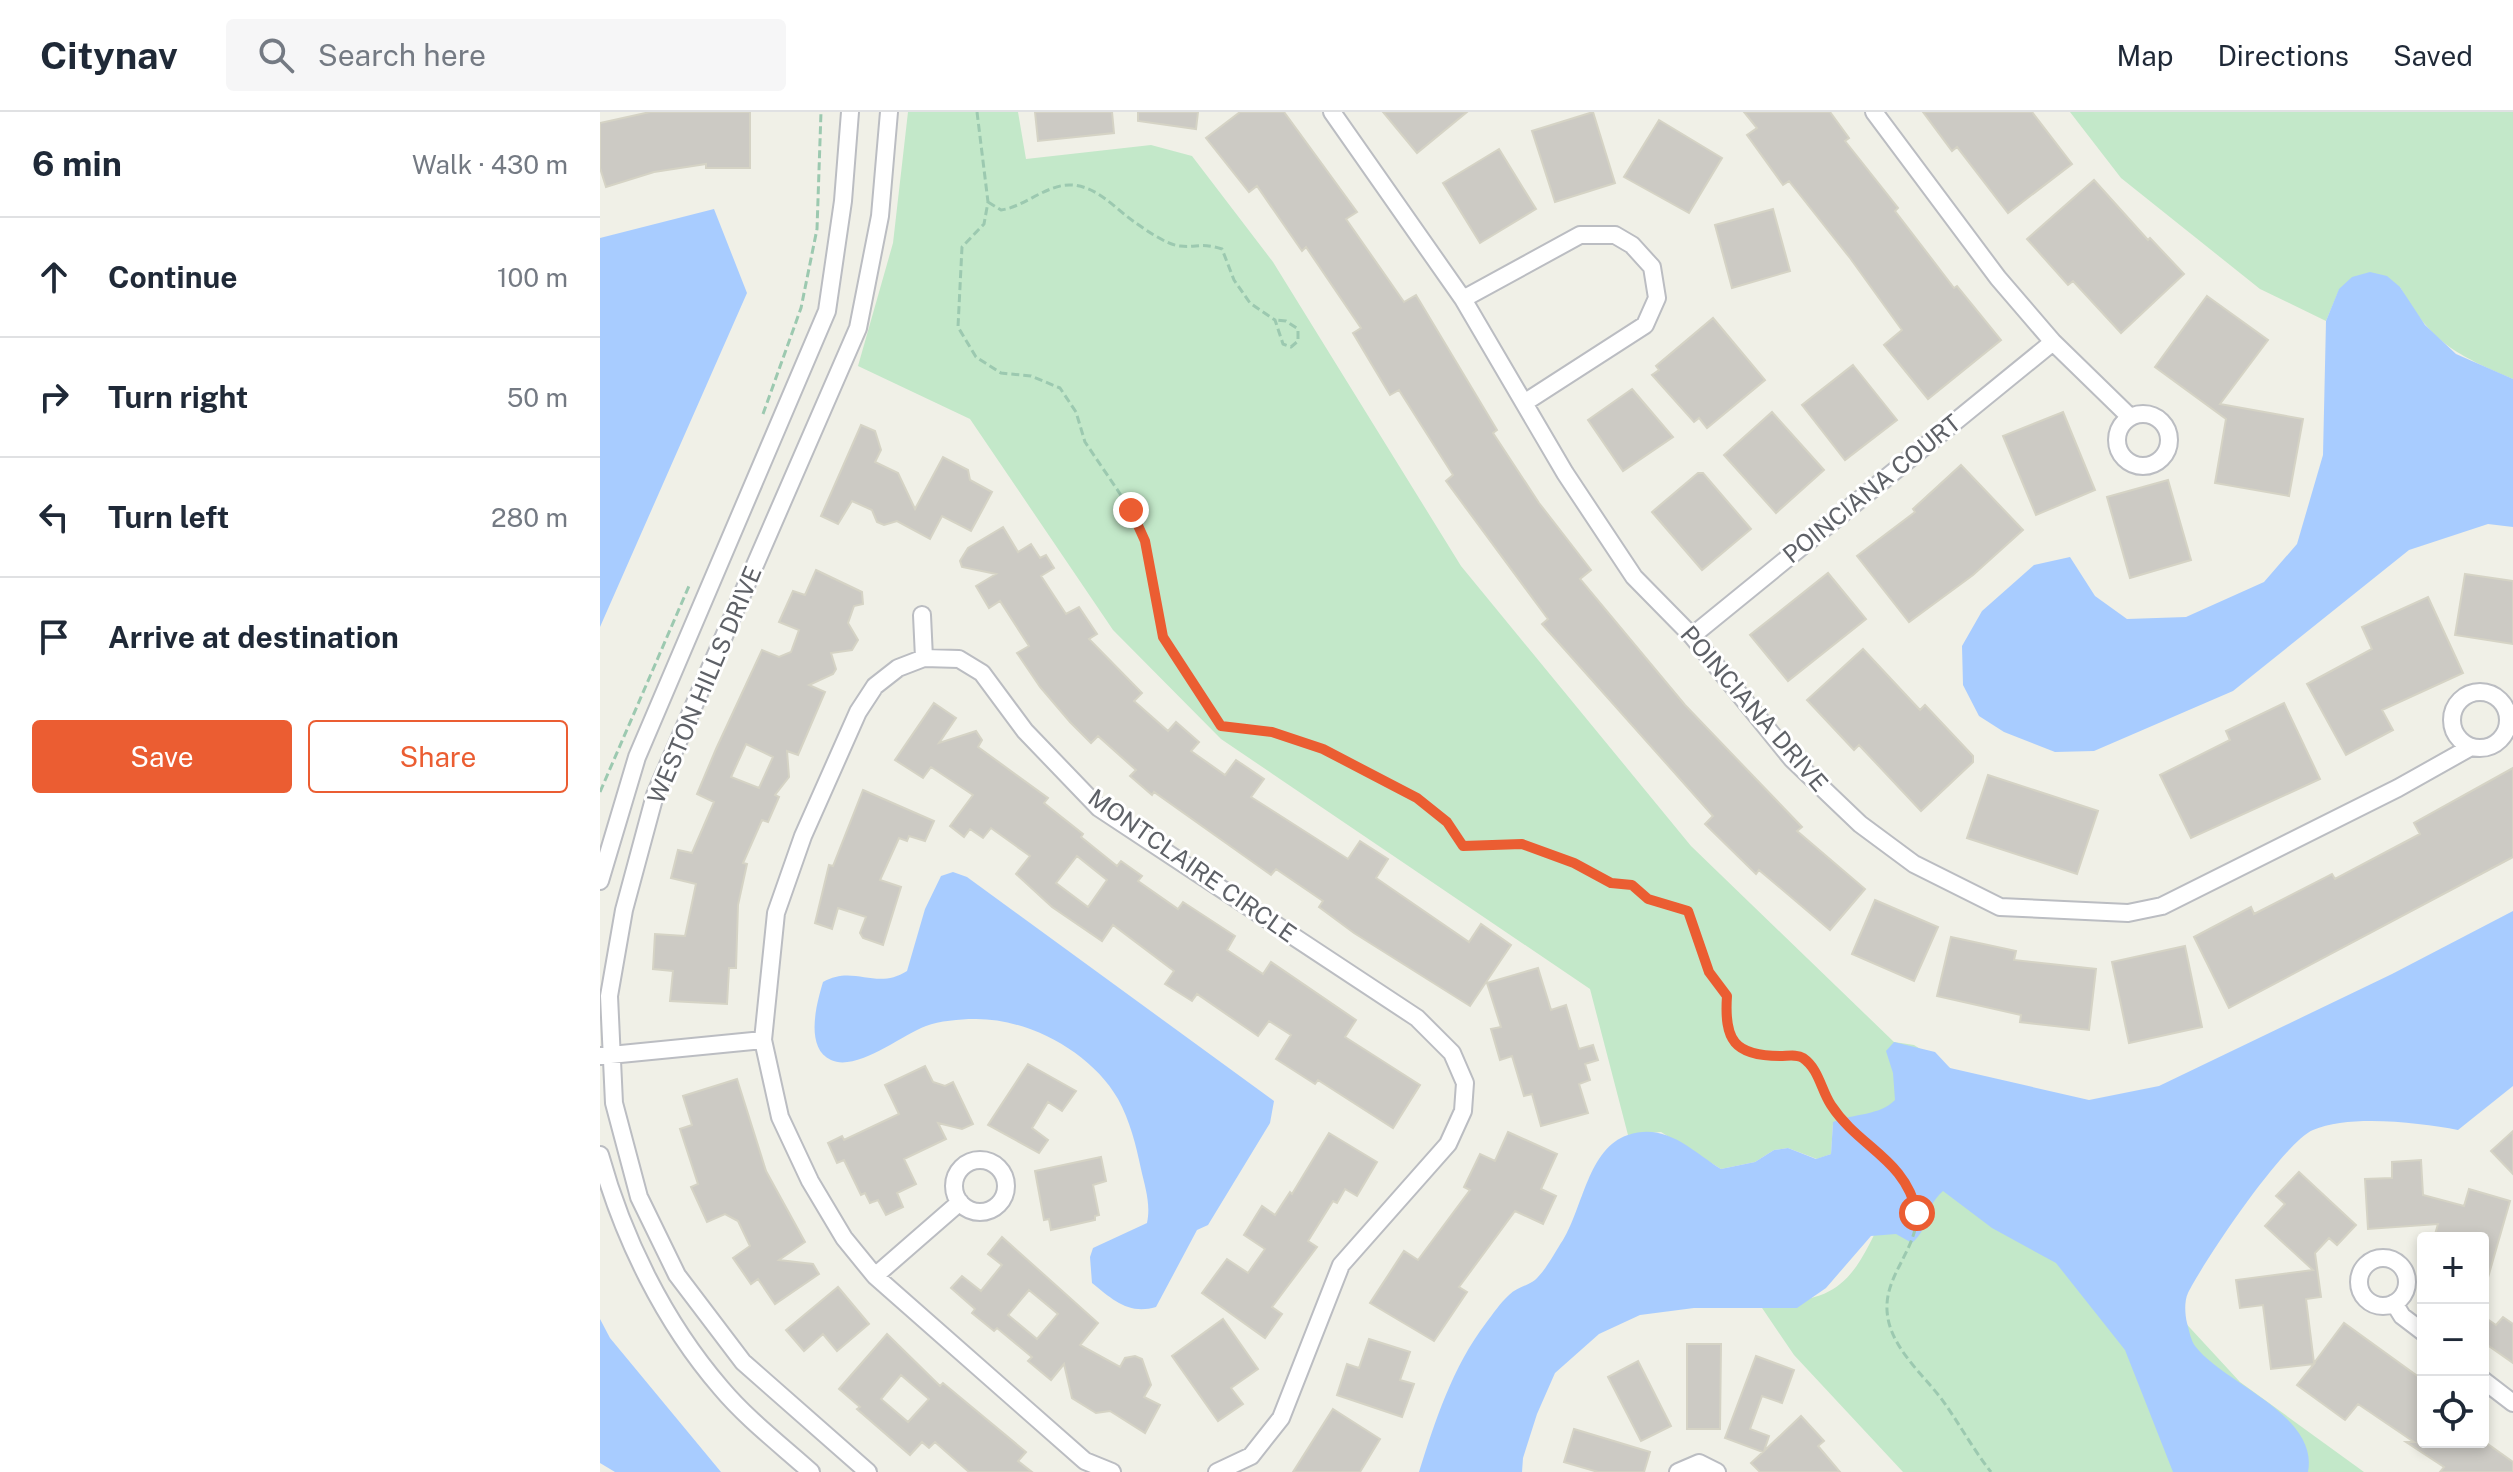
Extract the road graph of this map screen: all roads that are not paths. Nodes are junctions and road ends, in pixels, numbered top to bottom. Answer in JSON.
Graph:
{"nodes":[{"id":1,"x":850,"y":112,"type":"edge"},
{"id":2,"x":889,"y":112,"type":"edge"},
{"id":3,"x":1332,"y":112,"type":"edge"},
{"id":4,"x":1874,"y":112,"type":"edge"},
{"id":5,"x":1463,"y":299,"type":"junction"},
{"id":6,"x":2053,"y":342,"type":"junction"},
{"id":7,"x":1524,"y":403,"type":"junction"},
{"id":8,"x":2130,"y":417,"type":"dead end"},
{"id":9,"x":922,"y":615,"type":"dead end"},
{"id":10,"x":1692,"y":636,"type":"junction"},
{"id":11,"x":924,"y":658,"type":"junction"},
{"id":12,"x":2471,"y":747,"type":"dead end"},
{"id":13,"x":600,"y":881,"type":"edge"},
{"id":14,"x":763,"y":1040,"type":"junction"},
{"id":15,"x":606,"y":1056,"type":"edge"},
{"id":16,"x":600,"y":1155,"type":"edge"},
{"id":17,"x":960,"y":1202,"type":"dead end"},
{"id":18,"x":875,"y":1276,"type":"junction"},
{"id":19,"x":2394,"y":1303,"type":"dead end"},
{"id":20,"x":2417,"y":1327,"type":"edge"},
{"id":21,"x":2489,"y":1385,"type":"edge"},
{"id":22,"x":2513,"y":1403,"type":"edge"},
{"id":23,"x":811,"y":1472,"type":"edge"},
{"id":24,"x":868,"y":1472,"type":"edge"},
{"id":25,"x":1112,"y":1472,"type":"edge"},
{"id":26,"x":1217,"y":1472,"type":"edge"},
{"id":27,"x":1678,"y":1472,"type":"edge"},
{"id":28,"x":1717,"y":1472,"type":"edge"}],
"edges":[{"from":1,"to":13,"type":"street","name":"WESTON HILLS DRIVE"},
{"from":2,"to":15,"type":"street","name":"WESTON HILLS DRIVE"},
{"from":3,"to":5,"type":"street","name":"POINCIANA DRIVE"},
{"from":4,"to":6,"type":"street"},
{"from":5,"to":7,"type":"street","name":"POINCIANA DRIVE"},
{"from":5,"to":7,"type":"street"},
{"from":6,"to":8,"type":"street"},
{"from":6,"to":10,"type":"street","name":"POINCIANA COURT"},
{"from":7,"to":10,"type":"street","name":"POINCIANA DRIVE"},
{"from":9,"to":11,"type":"street"},
{"from":10,"to":12,"type":"street","name":"POINCIANA DRIVE"},
{"from":11,"to":14,"type":"street"},
{"from":11,"to":26,"type":"street","name":"MONTCLAIRE CIRCLE"},
{"from":14,"to":15,"type":"street"},
{"from":14,"to":18,"type":"street"},
{"from":15,"to":24,"type":"street","name":"WESTON HILLS DRIVE"},
{"from":16,"to":23,"type":"street"},
{"from":17,"to":18,"type":"street"},
{"from":18,"to":25,"type":"street"},
{"from":19,"to":20,"type":"street"},
{"from":21,"to":22,"type":"street"},
{"from":27,"to":28,"type":"street"}]}
